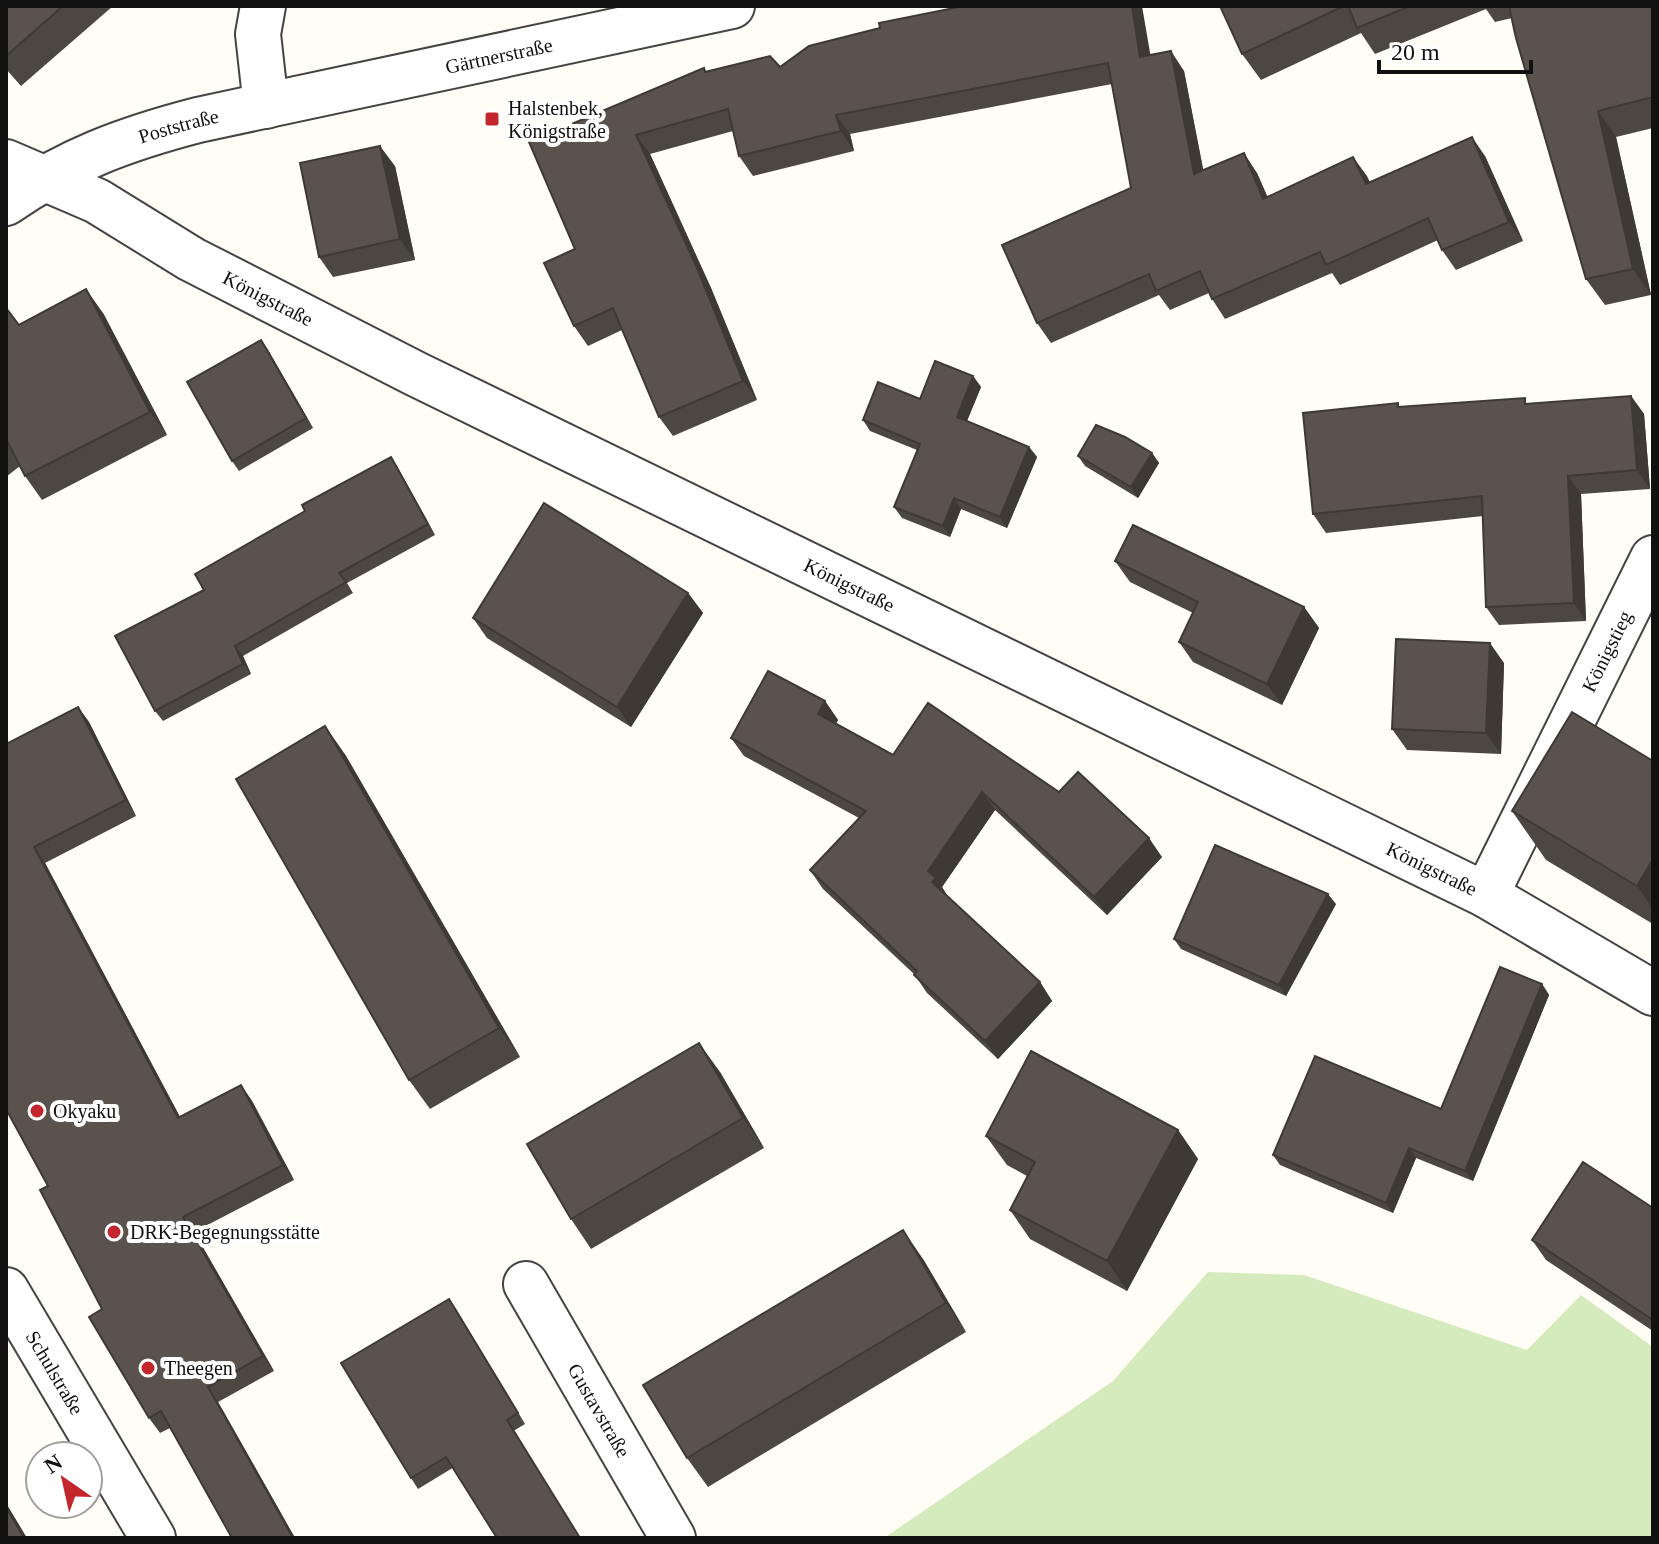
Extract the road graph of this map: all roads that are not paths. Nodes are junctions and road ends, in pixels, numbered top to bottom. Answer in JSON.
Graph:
{"nodes":[{"id":1,"x":263,"y":6,"type":"edge"},
{"id":2,"x":732,"y":6,"type":"edge"},
{"id":3,"x":266,"y":106,"type":"junction"},
{"id":4,"x":25,"y":170,"type":"edge"},
{"id":5,"x":6,"y":203,"type":"edge"},
{"id":6,"x":1653,"y":558,"type":"edge"},
{"id":7,"x":1486,"y":895,"type":"junction"},
{"id":8,"x":1653,"y":993,"type":"edge"},
{"id":9,"x":526,"y":1284,"type":"dead end"},
{"id":10,"x":6,"y":1290,"type":"edge"},
{"id":11,"x":153,"y":1538,"type":"edge"},
{"id":12,"x":673,"y":1538,"type":"edge"}],
"edges":[{"from":1,"to":3,"type":"street"},
{"from":2,"to":3,"type":"street","name":"Gärtnerstraße"},
{"from":3,"to":4,"type":"street","name":"Poststraße"},
{"from":4,"to":5,"type":"street","name":"Poststraße"},
{"from":4,"to":7,"type":"street","name":"Königstraße"},
{"from":6,"to":7,"type":"street","name":"Königstieg"},
{"from":7,"to":8,"type":"street","name":"Königstraße"},
{"from":9,"to":12,"type":"street","name":"Gustavstraße"},
{"from":10,"to":11,"type":"street","name":"Schulstraße"}]}
